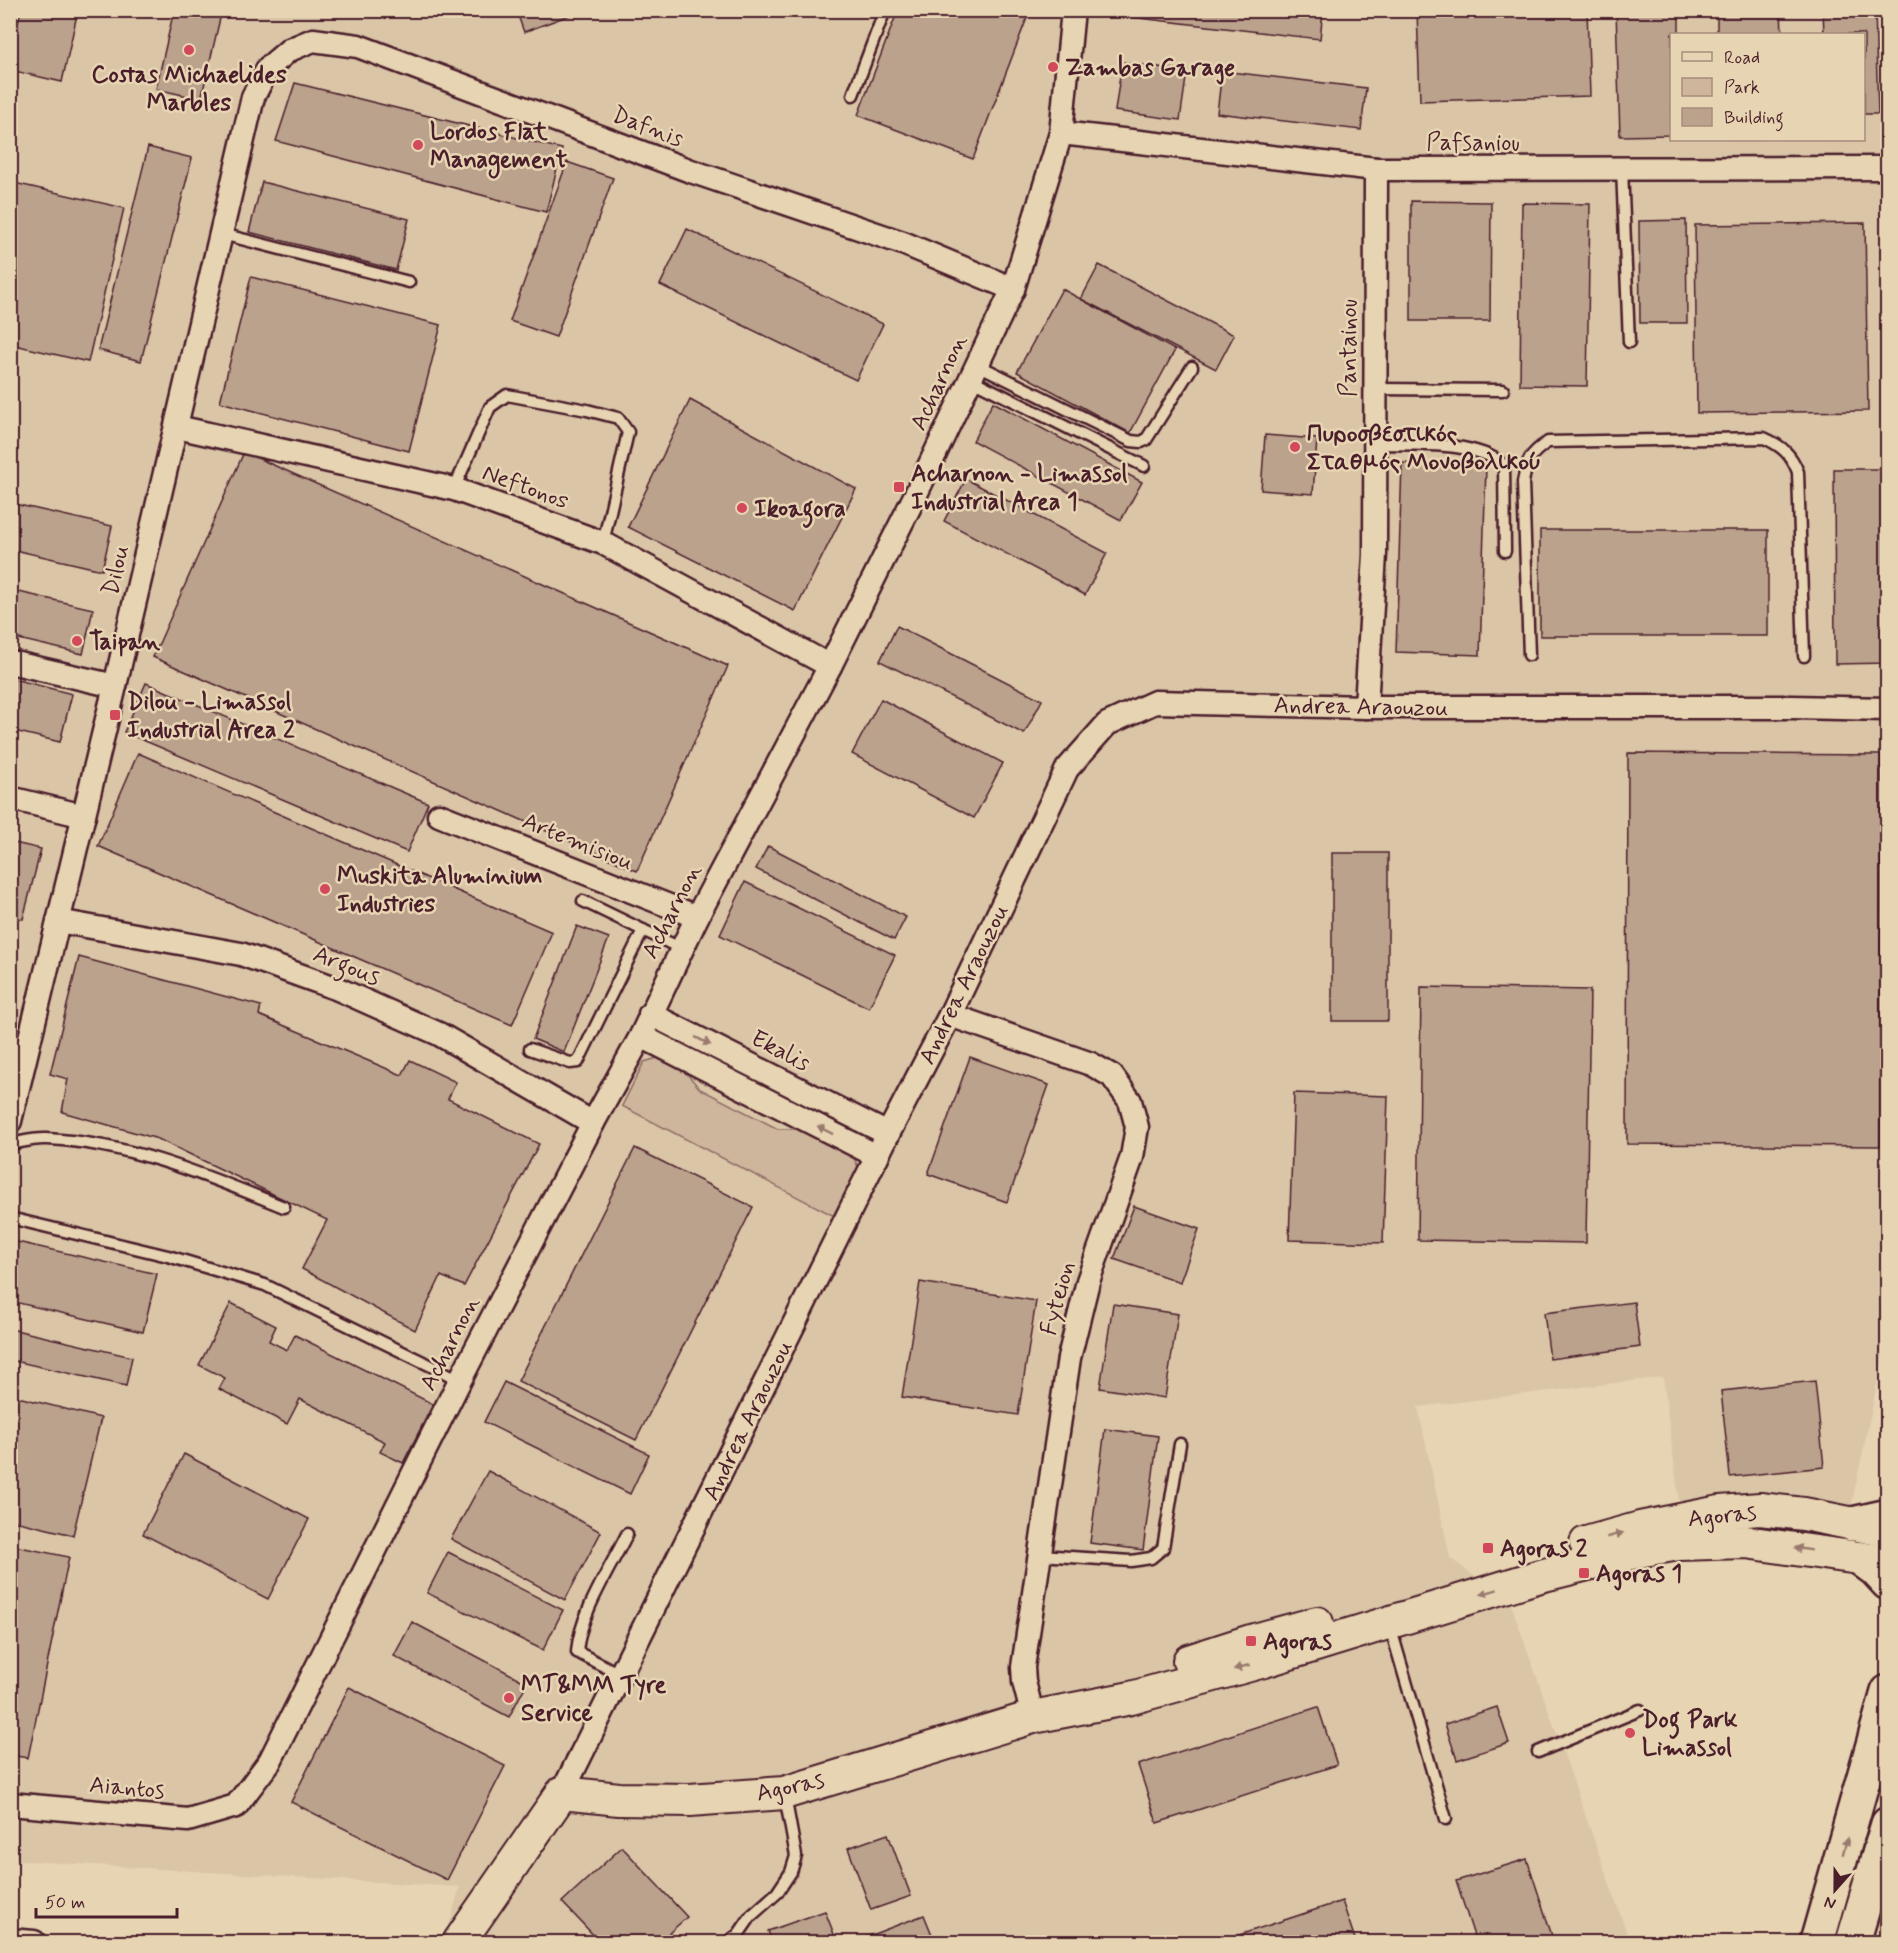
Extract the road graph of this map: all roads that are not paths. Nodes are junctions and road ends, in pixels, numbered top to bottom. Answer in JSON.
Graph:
{"nodes":[{"id":1,"x":885,"y":10,"type":"edge"},
{"id":2,"x":1073,"y":10,"type":"edge"},
{"id":3,"x":268,"y":68,"type":"joint"},
{"id":4,"x":853,"y":94,"type":"dead end"},
{"id":5,"x":1061,"y":133,"type":"junction"},
{"id":6,"x":1622,"y":168,"type":"junction"},
{"id":7,"x":1887,"y":168,"type":"edge"},
{"id":8,"x":1376,"y":169,"type":"junction"},
{"id":9,"x":222,"y":234,"type":"junction"},
{"id":10,"x":409,"y":282,"type":"dead end"},
{"id":11,"x":1013,"y":289,"type":"junction"},
{"id":12,"x":1629,"y":342,"type":"dead end"},
{"id":13,"x":1192,"y":367,"type":"dead end"},
{"id":14,"x":973,"y":371,"type":"junction"},
{"id":15,"x":1375,"y":389,"type":"junction"},
{"id":16,"x":1503,"y":390,"type":"dead end"},
{"id":17,"x":177,"y":427,"type":"junction"},
{"id":18,"x":1375,"y":444,"type":"junction"},
{"id":19,"x":1144,"y":466,"type":"dead end"},
{"id":20,"x":454,"y":489,"type":"junction"},
{"id":21,"x":603,"y":543,"type":"junction"},
{"id":22,"x":1505,"y":551,"type":"dead end"},
{"id":23,"x":1529,"y":655,"type":"dead end"},
{"id":24,"x":1804,"y":656,"type":"dead end"},
{"id":25,"x":10,"y":662,"type":"edge"},
{"id":26,"x":830,"y":666,"type":"junction"},
{"id":27,"x":115,"y":686,"type":"junction"},
{"id":28,"x":1366,"y":707,"type":"junction"},
{"id":29,"x":1887,"y":709,"type":"edge"},
{"id":30,"x":10,"y":798,"type":"edge"},
{"id":31,"x":439,"y":815,"type":"dead end"},
{"id":32,"x":84,"y":816,"type":"junction"},
{"id":33,"x":583,"y":902,"type":"dead end"},
{"id":34,"x":697,"y":917,"type":"junction"},
{"id":35,"x":58,"y":921,"type":"junction"},
{"id":36,"x":643,"y":930,"type":"junction"},
{"id":37,"x":682,"y":949,"type":"junction"},
{"id":38,"x":650,"y":1014,"type":"junction"},
{"id":39,"x":950,"y":1015,"type":"junction"},
{"id":40,"x":640,"y":1036,"type":"junction"},
{"id":41,"x":530,"y":1049,"type":"dead end"},
{"id":42,"x":10,"y":1121,"type":"edge"},
{"id":43,"x":593,"y":1123,"type":"junction"},
{"id":44,"x":888,"y":1134,"type":"junction"},
{"id":45,"x":10,"y":1144,"type":"edge"},
{"id":46,"x":877,"y":1156,"type":"junction"},
{"id":47,"x":284,"y":1207,"type":"dead end"},
{"id":48,"x":10,"y":1218,"type":"edge"},
{"id":49,"x":460,"y":1380,"type":"junction"},
{"id":50,"x":1180,"y":1444,"type":"dead end"},
{"id":51,"x":1887,"y":1516,"type":"edge"},
{"id":52,"x":1852,"y":1524,"type":"junction"},
{"id":53,"x":1887,"y":1531,"type":"edge"},
{"id":54,"x":627,"y":1534,"type":"dead end"},
{"id":55,"x":1040,"y":1555,"type":"junction"},
{"id":56,"x":1874,"y":1561,"type":"edge"},
{"id":57,"x":1887,"y":1583,"type":"edge"},
{"id":58,"x":1389,"y":1622,"type":"junction"},
{"id":59,"x":621,"y":1675,"type":"junction"},
{"id":60,"x":1887,"y":1692,"type":"edge"},
{"id":61,"x":1081,"y":1706,"type":"junction"},
{"id":62,"x":1640,"y":1710,"type":"dead end"},
{"id":63,"x":1033,"y":1717,"type":"junction"},
{"id":64,"x":1538,"y":1752,"type":"dead end"},
{"id":65,"x":562,"y":1793,"type":"junction"},
{"id":66,"x":784,"y":1793,"type":"junction"},
{"id":67,"x":10,"y":1804,"type":"edge"},
{"id":68,"x":236,"y":1806,"type":"joint"},
{"id":69,"x":1446,"y":1819,"type":"dead end"},
{"id":70,"x":1887,"y":1824,"type":"edge"},
{"id":71,"x":739,"y":1939,"type":"edge"},
{"id":72,"x":10,"y":1940,"type":"edge"},
{"id":73,"x":34,"y":1942,"type":"edge"},
{"id":74,"x":459,"y":1942,"type":"edge"},
{"id":75,"x":728,"y":1942,"type":"edge"},
{"id":76,"x":1817,"y":1942,"type":"edge"},
{"id":77,"x":1853,"y":1942,"type":"edge"}],
"edges":[{"from":1,"to":4,"type":"lane"},
{"from":2,"to":5,"type":"street","name":"Acharnon"},
{"from":3,"to":9,"type":"street","name":"Dilou"},
{"from":3,"to":11,"type":"street","name":"Dafnis"},
{"from":5,"to":8,"type":"street","name":"Pafsaniou"},
{"from":5,"to":11,"type":"street","name":"Acharnon"},
{"from":6,"to":7,"type":"street","name":"Pafsaniou"},
{"from":6,"to":8,"type":"street","name":"Pafsaniou"},
{"from":6,"to":12,"type":"lane"},
{"from":8,"to":15,"type":"street","name":"Pantainou"},
{"from":9,"to":10,"type":"lane"},
{"from":9,"to":17,"type":"street","name":"Dilou"},
{"from":11,"to":14,"type":"street","name":"Acharnon"},
{"from":13,"to":14,"type":"lane"},
{"from":14,"to":19,"type":"lane"},
{"from":14,"to":26,"type":"street","name":"Acharnon"},
{"from":15,"to":16,"type":"lane"},
{"from":15,"to":18,"type":"street","name":"Pantainou"},
{"from":17,"to":20,"type":"street","name":"Neftonos"},
{"from":17,"to":27,"type":"street","name":"Dilou"},
{"from":18,"to":22,"type":"lane"},
{"from":18,"to":28,"type":"street","name":"Pantainou"},
{"from":20,"to":21,"type":"street","name":"Neftonos"},
{"from":20,"to":21,"type":"lane"},
{"from":21,"to":26,"type":"street","name":"Neftonos"},
{"from":23,"to":24,"type":"lane"},
{"from":25,"to":27,"type":"street"},
{"from":26,"to":34,"type":"street","name":"Acharnon"},
{"from":27,"to":32,"type":"street","name":"Dilou"},
{"from":28,"to":29,"type":"street","name":"Andrea Araouzou"},
{"from":28,"to":39,"type":"street","name":"Andrea Araouzou"},
{"from":30,"to":32,"type":"street"},
{"from":31,"to":34,"type":"street","name":"Artemisiou"},
{"from":32,"to":35,"type":"street","name":"Dilou"},
{"from":33,"to":36,"type":"lane"},
{"from":34,"to":37,"type":"street","name":"Acharnon"},
{"from":35,"to":42,"type":"street","name":"Dilou"},
{"from":35,"to":43,"type":"street","name":"Argous"},
{"from":36,"to":37,"type":"lane"},
{"from":36,"to":41,"type":"lane"},
{"from":37,"to":38,"type":"street","name":"Acharnon"},
{"from":38,"to":40,"type":"street","name":"Acharnon"},
{"from":38,"to":44,"type":"street","name":"Ekalis","one_way":true},
{"from":39,"to":44,"type":"street","name":"Andrea Araouzou"},
{"from":39,"to":55,"type":"street","name":"Fyteion"},
{"from":40,"to":43,"type":"street","name":"Acharnon"},
{"from":46,"to":40,"type":"street","one_way":true},
{"from":43,"to":49,"type":"street","name":"Acharnon"},
{"from":44,"to":46,"type":"street","name":"Andrea Araouzou"},
{"from":45,"to":47,"type":"lane"},
{"from":46,"to":59,"type":"street","name":"Andrea Araouzou"},
{"from":48,"to":49,"type":"lane"},
{"from":49,"to":68,"type":"street","name":"Acharnon"},
{"from":50,"to":55,"type":"lane"},
{"from":51,"to":52,"type":"main road"},
{"from":52,"to":53,"type":"main road","name":"Agoras"},
{"from":61,"to":52,"type":"main road","name":"Agoras","one_way":true},
{"from":54,"to":59,"type":"lane"},
{"from":55,"to":63,"type":"street","name":"Fyteion"},
{"from":56,"to":57,"type":"main road"},
{"from":56,"to":58,"type":"main road","name":"Agoras","one_way":true},
{"from":58,"to":61,"type":"main road","name":"Agoras","one_way":true},
{"from":58,"to":69,"type":"lane"},
{"from":59,"to":65,"type":"street","name":"Andrea Araouzou"},
{"from":76,"to":60,"type":"main road","one_way":true},
{"from":61,"to":63,"type":"main road","name":"Agoras"},
{"from":62,"to":64,"type":"lane"},
{"from":63,"to":66,"type":"main road","name":"Agoras"},
{"from":65,"to":66,"type":"main road","name":"Agoras"},
{"from":65,"to":74,"type":"main road","name":"Andrea Araouzou"},
{"from":66,"to":71,"type":"lane"},
{"from":67,"to":68,"type":"street","name":"Aiantos"},
{"from":70,"to":77,"type":"main road"},
{"from":71,"to":75,"type":"lane"},
{"from":72,"to":73,"type":"street"}]}
